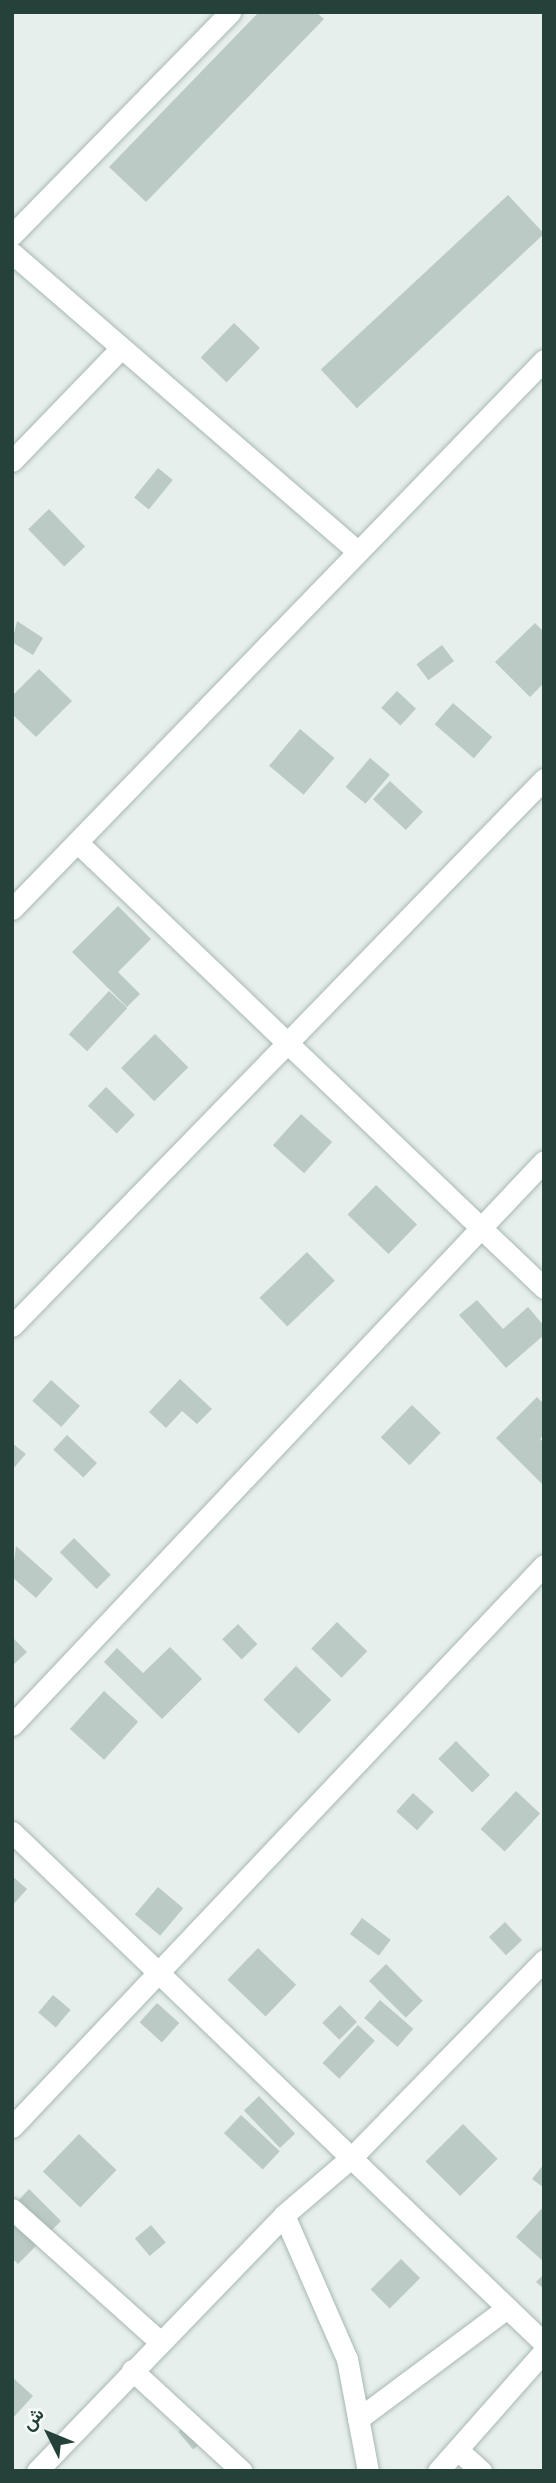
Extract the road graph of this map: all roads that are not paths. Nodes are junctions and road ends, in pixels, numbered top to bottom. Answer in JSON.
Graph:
{"nodes":[{"id":1,"x":230,"y":12,"type":"edge"},
{"id":2,"x":12,"y":235,"type":"edge"},
{"id":3,"x":12,"y":253,"type":"edge"},
{"id":4,"x":121,"y":348,"type":"junction"},
{"id":5,"x":544,"y":360,"type":"edge"},
{"id":6,"x":12,"y":461,"type":"edge"},
{"id":7,"x":358,"y":552,"type":"junction"},
{"id":8,"x":543,"y":782,"type":"edge"},
{"id":9,"x":77,"y":842,"type":"junction"},
{"id":10,"x":12,"y":909,"type":"edge"},
{"id":11,"x":289,"y":1042,"type":"junction"},
{"id":12,"x":544,"y":1161,"type":"edge"},
{"id":13,"x":480,"y":1228,"type":"junction"},
{"id":14,"x":544,"y":1288,"type":"edge"},
{"id":15,"x":12,"y":1326,"type":"edge"},
{"id":16,"x":544,"y":1565,"type":"edge"},
{"id":17,"x":12,"y":1725,"type":"edge"},
{"id":18,"x":12,"y":1832,"type":"edge"},
{"id":19,"x":544,"y":1960,"type":"edge"},
{"id":20,"x":155,"y":1973,"type":"junction"},
{"id":21,"x":12,"y":2127,"type":"edge"},
{"id":22,"x":353,"y":2156,"type":"junction"},
{"id":23,"x":12,"y":2209,"type":"edge"},
{"id":24,"x":284,"y":2215,"type":"junction"},
{"id":25,"x":508,"y":2308,"type":"junction"},
{"id":26,"x":160,"y":2342,"type":"junction"},
{"id":27,"x":544,"y":2343,"type":"edge"},
{"id":28,"x":544,"y":2351,"type":"edge"},
{"id":29,"x":132,"y":2370,"type":"junction"},
{"id":30,"x":358,"y":2419,"type":"junction"},
{"id":31,"x":458,"y":2451,"type":"junction"},
{"id":32,"x":37,"y":2471,"type":"edge"},
{"id":33,"x":242,"y":2471,"type":"edge"},
{"id":34,"x":368,"y":2471,"type":"edge"},
{"id":35,"x":438,"y":2471,"type":"edge"},
{"id":36,"x":481,"y":2471,"type":"edge"}],
"edges":[{"from":1,"to":2,"type":"street"},
{"from":3,"to":4,"type":"street"},
{"from":4,"to":6,"type":"street"},
{"from":4,"to":7,"type":"street"},
{"from":5,"to":7,"type":"street"},
{"from":7,"to":9,"type":"street"},
{"from":8,"to":11,"type":"street"},
{"from":9,"to":10,"type":"street"},
{"from":9,"to":11,"type":"street"},
{"from":11,"to":13,"type":"street"},
{"from":11,"to":15,"type":"street"},
{"from":12,"to":13,"type":"street"},
{"from":13,"to":14,"type":"street"},
{"from":13,"to":17,"type":"street"},
{"from":16,"to":20,"type":"street"},
{"from":18,"to":20,"type":"street"},
{"from":19,"to":22,"type":"street"},
{"from":20,"to":21,"type":"street"},
{"from":20,"to":22,"type":"street"},
{"from":22,"to":24,"type":"street"},
{"from":22,"to":25,"type":"street"},
{"from":23,"to":26,"type":"street"},
{"from":24,"to":26,"type":"street"},
{"from":24,"to":30,"type":"street"},
{"from":25,"to":27,"type":"street"},
{"from":25,"to":30,"type":"street"},
{"from":26,"to":29,"type":"street"},
{"from":28,"to":31,"type":"street"},
{"from":29,"to":32,"type":"street"},
{"from":29,"to":33,"type":"street"},
{"from":30,"to":34,"type":"street"},
{"from":31,"to":35,"type":"street"},
{"from":31,"to":36,"type":"street"}]}
